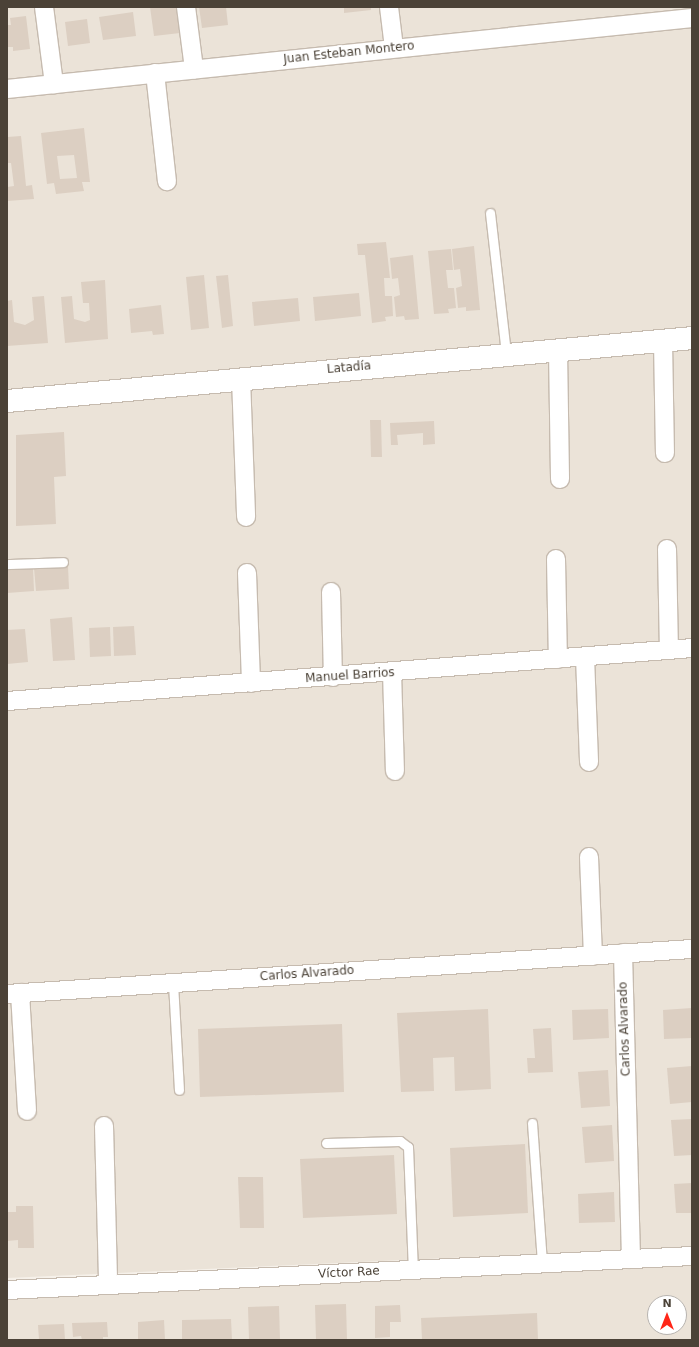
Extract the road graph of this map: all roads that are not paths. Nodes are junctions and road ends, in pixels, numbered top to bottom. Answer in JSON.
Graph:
{"nodes":[{"id":1,"x":44,"y":7,"type":"edge"},
{"id":2,"x":186,"y":7,"type":"edge"},
{"id":3,"x":389,"y":7,"type":"edge"},
{"id":4,"x":692,"y":18,"type":"edge"},
{"id":5,"x":394,"y":48,"type":"junction"},
{"id":6,"x":194,"y":69,"type":"junction"},
{"id":7,"x":155,"y":73,"type":"junction"},
{"id":8,"x":54,"y":84,"type":"junction"},
{"id":9,"x":7,"y":89,"type":"edge"},
{"id":10,"x":168,"y":181,"type":"dead end"},
{"id":11,"x":490,"y":214,"type":"dead end"},
{"id":12,"x":692,"y":338,"type":"edge"},
{"id":13,"x":663,"y":341,"type":"junction"},
{"id":14,"x":558,"y":350,"type":"junction"},
{"id":15,"x":506,"y":354,"type":"junction"},
{"id":16,"x":241,"y":378,"type":"junction"},
{"id":17,"x":7,"y":401,"type":"edge"},
{"id":18,"x":665,"y":453,"type":"dead end"},
{"id":19,"x":560,"y":479,"type":"dead end"},
{"id":20,"x":246,"y":517,"type":"dead end"},
{"id":21,"x":667,"y":549,"type":"dead end"},
{"id":22,"x":556,"y":559,"type":"dead end"},
{"id":23,"x":63,"y":562,"type":"dead end"},
{"id":24,"x":7,"y":564,"type":"edge"},
{"id":25,"x":247,"y":573,"type":"dead end"},
{"id":26,"x":331,"y":592,"type":"dead end"},
{"id":27,"x":692,"y":648,"type":"edge"},
{"id":28,"x":669,"y":650,"type":"junction"},
{"id":29,"x":585,"y":657,"type":"junction"},
{"id":30,"x":558,"y":659,"type":"junction"},
{"id":31,"x":392,"y":672,"type":"junction"},
{"id":32,"x":333,"y":677,"type":"junction"},
{"id":33,"x":251,"y":683,"type":"junction"},
{"id":34,"x":7,"y":701,"type":"edge"},
{"id":35,"x":589,"y":762,"type":"dead end"},
{"id":36,"x":395,"y":772,"type":"dead end"},
{"id":37,"x":589,"y":857,"type":"dead end"},
{"id":38,"x":692,"y":949,"type":"edge"},
{"id":39,"x":623,"y":953,"type":"junction"},
{"id":40,"x":593,"y":956,"type":"junction"},
{"id":41,"x":173,"y":983,"type":"junction"},
{"id":42,"x":14,"y":993,"type":"edge"},
{"id":43,"x":179,"y":1090,"type":"dead end"},
{"id":44,"x":27,"y":1112,"type":"dead end"},
{"id":45,"x":532,"y":1123,"type":"dead end"},
{"id":46,"x":104,"y":1126,"type":"dead end"},
{"id":47,"x":326,"y":1143,"type":"dead end"},
{"id":48,"x":692,"y":1256,"type":"edge"},
{"id":49,"x":631,"y":1259,"type":"junction"},
{"id":50,"x":542,"y":1263,"type":"junction"},
{"id":51,"x":413,"y":1270,"type":"junction"},
{"id":52,"x":108,"y":1284,"type":"junction"},
{"id":53,"x":7,"y":1290,"type":"edge"}],
"edges":[{"from":1,"to":8,"type":"street"},
{"from":2,"to":6,"type":"street"},
{"from":3,"to":5,"type":"street"},
{"from":4,"to":5,"type":"street","name":"Juan Esteban Montero"},
{"from":5,"to":6,"type":"street","name":"Juan Esteban Montero"},
{"from":6,"to":7,"type":"street","name":"Juan Esteban Montero"},
{"from":7,"to":8,"type":"street","name":"Juan Esteban Montero"},
{"from":7,"to":10,"type":"street"},
{"from":8,"to":9,"type":"street","name":"Juan Esteban Montero"},
{"from":11,"to":15,"type":"lane"},
{"from":12,"to":13,"type":"street","name":"Latadía"},
{"from":13,"to":14,"type":"street","name":"Latadía"},
{"from":13,"to":18,"type":"street"},
{"from":14,"to":15,"type":"street","name":"Latadía"},
{"from":14,"to":19,"type":"street"},
{"from":15,"to":16,"type":"street","name":"Latadía"},
{"from":16,"to":17,"type":"street","name":"Latadía"},
{"from":16,"to":20,"type":"street"},
{"from":21,"to":28,"type":"street"},
{"from":22,"to":30,"type":"street"},
{"from":23,"to":24,"type":"lane"},
{"from":25,"to":33,"type":"street"},
{"from":26,"to":32,"type":"street"},
{"from":27,"to":28,"type":"street","name":"Manuel Barrios"},
{"from":28,"to":29,"type":"street","name":"Manuel Barrios"},
{"from":29,"to":30,"type":"street","name":"Manuel Barrios"},
{"from":29,"to":35,"type":"street"},
{"from":30,"to":31,"type":"street","name":"Manuel Barrios"},
{"from":31,"to":32,"type":"street","name":"Manuel Barrios"},
{"from":31,"to":36,"type":"street"},
{"from":32,"to":33,"type":"street","name":"Manuel Barrios"},
{"from":33,"to":34,"type":"street","name":"Manuel Barrios"},
{"from":37,"to":40,"type":"street"},
{"from":38,"to":39,"type":"street","name":"Carlos Alvarado"},
{"from":39,"to":40,"type":"street","name":"Carlos Alvarado"},
{"from":39,"to":49,"type":"street","name":"Carlos Alvarado"},
{"from":40,"to":41,"type":"street","name":"Carlos Alvarado"},
{"from":41,"to":42,"type":"street","name":"Carlos Alvarado"},
{"from":41,"to":43,"type":"lane"},
{"from":42,"to":44,"type":"street","name":"Carlos Alvarado"},
{"from":45,"to":50,"type":"lane"},
{"from":46,"to":52,"type":"street"},
{"from":47,"to":51,"type":"lane"},
{"from":48,"to":49,"type":"street","name":"Víctor Rae"},
{"from":49,"to":50,"type":"street","name":"Víctor Rae"},
{"from":50,"to":51,"type":"street","name":"Víctor Rae"},
{"from":51,"to":52,"type":"street","name":"Víctor Rae"},
{"from":52,"to":53,"type":"street","name":"Víctor Rae"}]}
